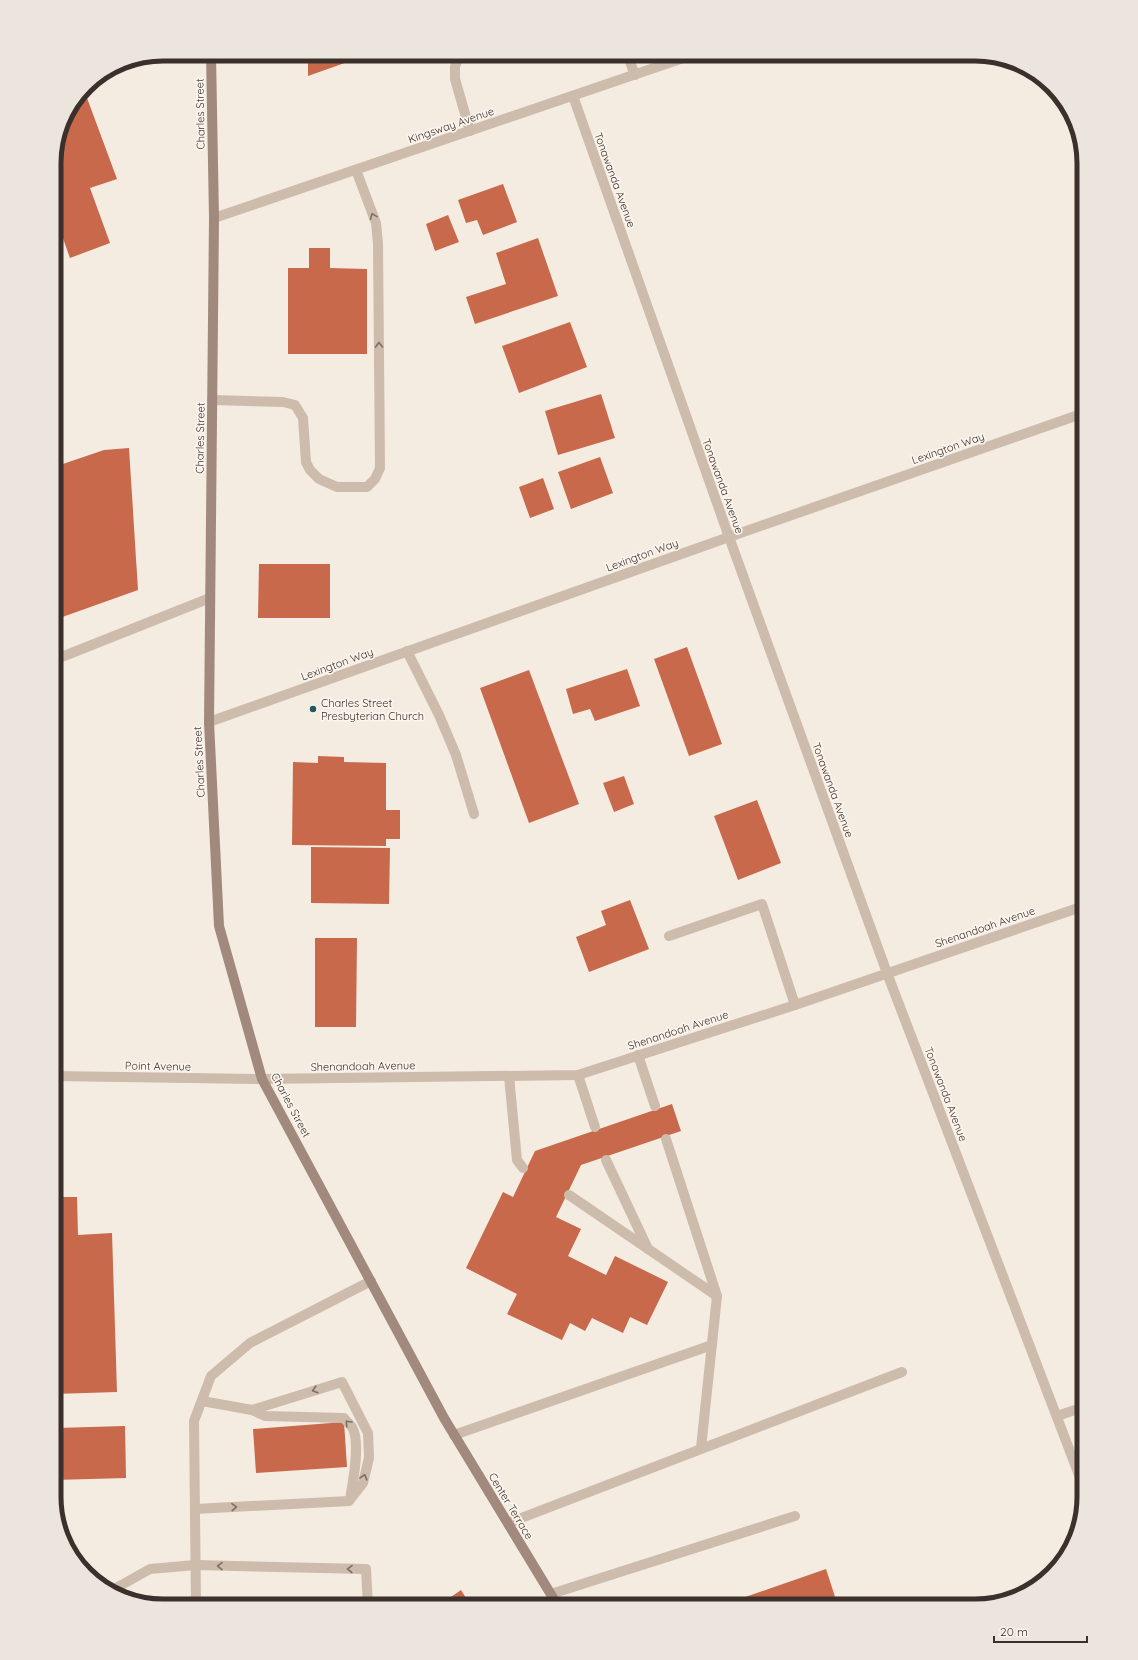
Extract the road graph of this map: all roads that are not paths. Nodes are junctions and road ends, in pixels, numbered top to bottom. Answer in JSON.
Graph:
{"nodes":[{"id":1,"x":211,"y":61,"type":"edge"},
{"id":2,"x":457,"y":61,"type":"edge"},
{"id":3,"x":630,"y":61,"type":"edge"},
{"id":4,"x":675,"y":61,"type":"edge"},
{"id":5,"x":635,"y":75,"type":"junction"},
{"id":6,"x":573,"y":96,"type":"junction"},
{"id":7,"x":470,"y":131,"type":"junction"},
{"id":8,"x":356,"y":170,"type":"junction"},
{"id":9,"x":214,"y":218,"type":"junction"},
{"id":10,"x":212,"y":400,"type":"junction"},
{"id":11,"x":1077,"y":415,"type":"edge"},
{"id":12,"x":729,"y":536,"type":"junction"},
{"id":13,"x":210,"y":598,"type":"junction"},
{"id":14,"x":407,"y":651,"type":"junction"},
{"id":15,"x":61,"y":657,"type":"edge"},
{"id":16,"x":209,"y":722,"type":"junction"},
{"id":17,"x":474,"y":814,"type":"dead end"},
{"id":18,"x":1077,"y":908,"type":"edge"},
{"id":19,"x":669,"y":936,"type":"dead end"},
{"id":20,"x":886,"y":973,"type":"junction"},
{"id":21,"x":795,"y":1004,"type":"junction"},
{"id":22,"x":638,"y":1055,"type":"junction"},
{"id":23,"x":578,"y":1075,"type":"junction"},
{"id":24,"x":61,"y":1076,"type":"edge"},
{"id":25,"x":509,"y":1076,"type":"junction"},
{"id":26,"x":262,"y":1079,"type":"junction"},
{"id":27,"x":655,"y":1106,"type":"dead end"},
{"id":28,"x":595,"y":1127,"type":"dead end"},
{"id":29,"x":666,"y":1139,"type":"dead end"},
{"id":30,"x":606,"y":1160,"type":"dead end"},
{"id":31,"x":523,"y":1168,"type":"dead end"},
{"id":32,"x":569,"y":1195,"type":"dead end"},
{"id":33,"x":648,"y":1249,"type":"junction"},
{"id":34,"x":371,"y":1281,"type":"junction"},
{"id":35,"x":717,"y":1296,"type":"junction"},
{"id":36,"x":712,"y":1345,"type":"junction"},
{"id":37,"x":902,"y":1372,"type":"dead end"},
{"id":38,"x":202,"y":1401,"type":"junction"},
{"id":39,"x":1077,"y":1409,"type":"edge"},
{"id":40,"x":252,"y":1410,"type":"junction"},
{"id":41,"x":1057,"y":1416,"type":"junction"},
{"id":42,"x":444,"y":1418,"type":"joint"},
{"id":43,"x":454,"y":1435,"type":"junction"},
{"id":44,"x":702,"y":1448,"type":"junction"},
{"id":45,"x":1077,"y":1469,"type":"edge"},
{"id":46,"x":350,"y":1501,"type":"junction"},
{"id":47,"x":195,"y":1509,"type":"junction"},
{"id":48,"x":795,"y":1516,"type":"dead end"},
{"id":49,"x":508,"y":1523,"type":"junction"},
{"id":50,"x":195,"y":1565,"type":"junction"},
{"id":51,"x":117,"y":1588,"type":"edge"},
{"id":52,"x":551,"y":1594,"type":"junction"},
{"id":53,"x":196,"y":1599,"type":"edge"},
{"id":54,"x":368,"y":1599,"type":"edge"},
{"id":55,"x":554,"y":1599,"type":"edge"}],
"edges":[{"from":1,"to":9,"type":"main road","name":"Charles Street"},
{"from":2,"to":7,"type":"street"},
{"from":3,"to":5,"type":"street"},
{"from":4,"to":5,"type":"street","name":"Kingsway Avenue"},
{"from":5,"to":6,"type":"street","name":"Kingsway Avenue"},
{"from":6,"to":7,"type":"street","name":"Kingsway Avenue"},
{"from":6,"to":12,"type":"street","name":"Tonawanda Avenue"},
{"from":7,"to":8,"type":"street","name":"Kingsway Avenue"},
{"from":8,"to":9,"type":"street","name":"Kingsway Avenue"},
{"from":10,"to":8,"type":"street","one_way":true},
{"from":9,"to":10,"type":"main road","name":"Charles Street"},
{"from":10,"to":13,"type":"main road","name":"Charles Street"},
{"from":11,"to":12,"type":"street","name":"Lexington Way"},
{"from":12,"to":14,"type":"street","name":"Lexington Way"},
{"from":12,"to":20,"type":"street","name":"Tonawanda Avenue"},
{"from":13,"to":15,"type":"street"},
{"from":13,"to":16,"type":"main road","name":"Charles Street"},
{"from":14,"to":16,"type":"street","name":"Lexington Way"},
{"from":14,"to":17,"type":"street"},
{"from":16,"to":26,"type":"main road","name":"Charles Street"},
{"from":18,"to":20,"type":"street","name":"Shenandoah Avenue"},
{"from":19,"to":21,"type":"street"},
{"from":20,"to":21,"type":"street","name":"Shenandoah Avenue"},
{"from":20,"to":41,"type":"street","name":"Tonawanda Avenue"},
{"from":21,"to":22,"type":"street","name":"Shenandoah Avenue"},
{"from":22,"to":23,"type":"street","name":"Shenandoah Avenue"},
{"from":22,"to":27,"type":"street"},
{"from":23,"to":25,"type":"street","name":"Shenandoah Avenue"},
{"from":23,"to":28,"type":"street"},
{"from":24,"to":26,"type":"street","name":"Point Avenue"},
{"from":25,"to":26,"type":"street","name":"Shenandoah Avenue"},
{"from":25,"to":31,"type":"street"},
{"from":26,"to":34,"type":"main road","name":"Charles Street"},
{"from":29,"to":35,"type":"street"},
{"from":30,"to":33,"type":"street"},
{"from":32,"to":33,"type":"street"},
{"from":33,"to":35,"type":"street"},
{"from":34,"to":38,"type":"street"},
{"from":34,"to":42,"type":"main road","name":"Charles Street"},
{"from":35,"to":36,"type":"street"},
{"from":36,"to":43,"type":"street"},
{"from":36,"to":44,"type":"street"},
{"from":37,"to":44,"type":"street"},
{"from":38,"to":40,"type":"street"},
{"from":38,"to":47,"type":"street"},
{"from":39,"to":41,"type":"street"},
{"from":46,"to":40,"type":"street","one_way":true},
{"from":46,"to":40,"type":"street","one_way":true},
{"from":41,"to":45,"type":"street","name":"Tonawanda Avenue"},
{"from":42,"to":43,"type":"main road","name":"Center Terrace"},
{"from":43,"to":49,"type":"main road","name":"Center Terrace"},
{"from":44,"to":49,"type":"street"},
{"from":47,"to":46,"type":"street","one_way":true},
{"from":47,"to":50,"type":"street"},
{"from":48,"to":52,"type":"street"},
{"from":49,"to":52,"type":"main road","name":"Center Terrace"},
{"from":50,"to":51,"type":"street"},
{"from":50,"to":53,"type":"street"},
{"from":54,"to":50,"type":"street","one_way":true},
{"from":52,"to":55,"type":"main road","name":"Center Terrace"}]}
